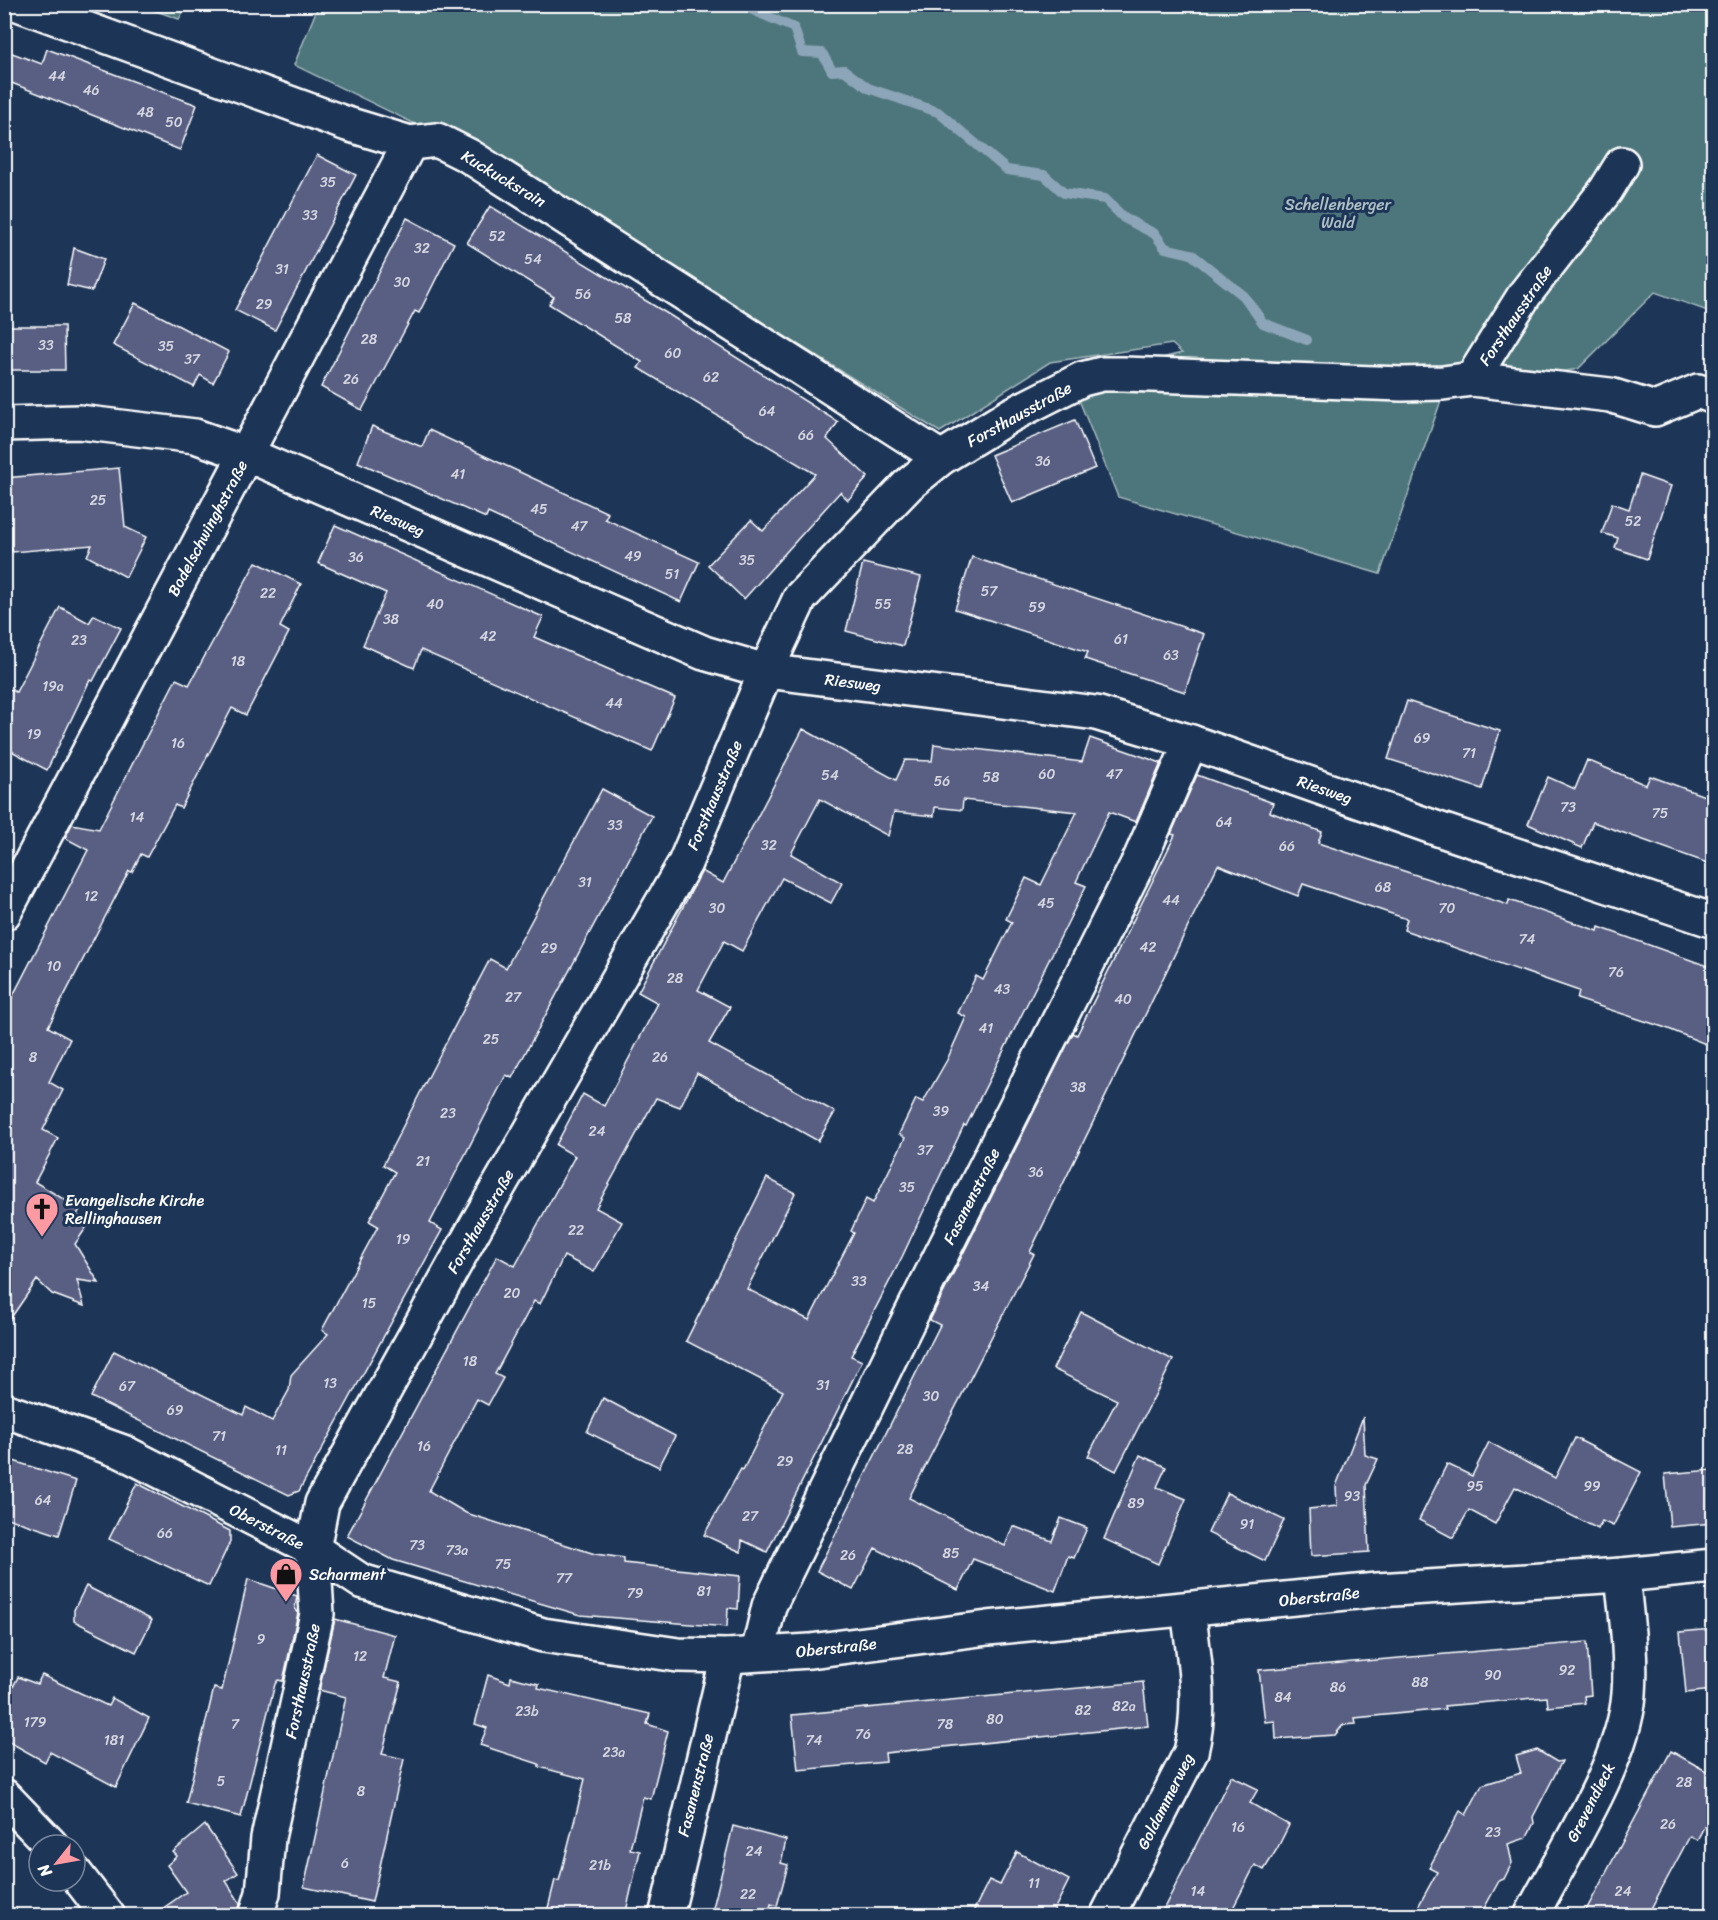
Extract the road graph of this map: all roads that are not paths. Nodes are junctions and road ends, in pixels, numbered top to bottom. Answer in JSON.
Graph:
{"nodes":[{"id":1,"x":18,"y":4,"type":"edge"},
{"id":2,"x":410,"y":143,"type":"junction"},
{"id":3,"x":1623,"y":164,"type":"dead end"},
{"id":4,"x":1472,"y":379,"type":"junction"},
{"id":5,"x":1713,"y":397,"type":"edge"},
{"id":6,"x":4,"y":424,"type":"edge"},
{"id":7,"x":246,"y":454,"type":"junction"},
{"id":8,"x":941,"y":458,"type":"junction"},
{"id":9,"x":766,"y":671,"type":"junction"},
{"id":10,"x":1191,"y":742,"type":"junction"},
{"id":11,"x":4,"y":913,"type":"edge"},
{"id":12,"x":1713,"y":921,"type":"edge"},
{"id":13,"x":4,"y":1410,"type":"edge"},
{"id":14,"x":313,"y":1549,"type":"junction"},
{"id":15,"x":1713,"y":1566,"type":"edge"},
{"id":16,"x":1622,"y":1575,"type":"junction"},
{"id":17,"x":1188,"y":1609,"type":"junction"},
{"id":18,"x":743,"y":1655,"type":"junction"},
{"id":19,"x":4,"y":1796,"type":"edge"},
{"id":20,"x":39,"y":1833,"type":"edge"},
{"id":21,"x":87,"y":1889,"type":"edge"},
{"id":22,"x":108,"y":1916,"type":"edge"},
{"id":23,"x":256,"y":1916,"type":"edge"},
{"id":24,"x":666,"y":1916,"type":"edge"},
{"id":25,"x":1107,"y":1916,"type":"edge"},
{"id":26,"x":1531,"y":1916,"type":"edge"}],
"edges":[{"from":1,"to":2,"type":"street","name":"Kuckucksrain"},
{"from":2,"to":7,"type":"street","name":"Bodelschwinghstraße"},
{"from":2,"to":8,"type":"street","name":"Kuckucksrain"},
{"from":3,"to":4,"type":"street","name":"Forsthausstraße"},
{"from":4,"to":5,"type":"street"},
{"from":4,"to":8,"type":"street","name":"Forsthausstraße"},
{"from":6,"to":7,"type":"street","name":"Riesweg"},
{"from":7,"to":9,"type":"street","name":"Riesweg"},
{"from":7,"to":11,"type":"street","name":"Bodelschwinghstraße"},
{"from":8,"to":9,"type":"street","name":"Forsthausstraße"},
{"from":9,"to":10,"type":"street","name":"Riesweg"},
{"from":9,"to":14,"type":"street","name":"Forsthausstraße"},
{"from":10,"to":12,"type":"street","name":"Riesweg"},
{"from":10,"to":18,"type":"street","name":"Fasanenstraße"},
{"from":13,"to":14,"type":"street","name":"Oberstraße"},
{"from":14,"to":18,"type":"street","name":"Oberstraße"},
{"from":14,"to":23,"type":"street","name":"Forsthausstraße"},
{"from":15,"to":16,"type":"street","name":"Oberstraße"},
{"from":16,"to":17,"type":"street","name":"Oberstraße"},
{"from":16,"to":26,"type":"street","name":"Grevendieck"},
{"from":17,"to":18,"type":"street","name":"Oberstraße"},
{"from":17,"to":25,"type":"street","name":"Goldammerweg"},
{"from":18,"to":24,"type":"street","name":"Fasanenstraße"},
{"from":19,"to":20,"type":"street"},
{"from":21,"to":22,"type":"street"}]}
